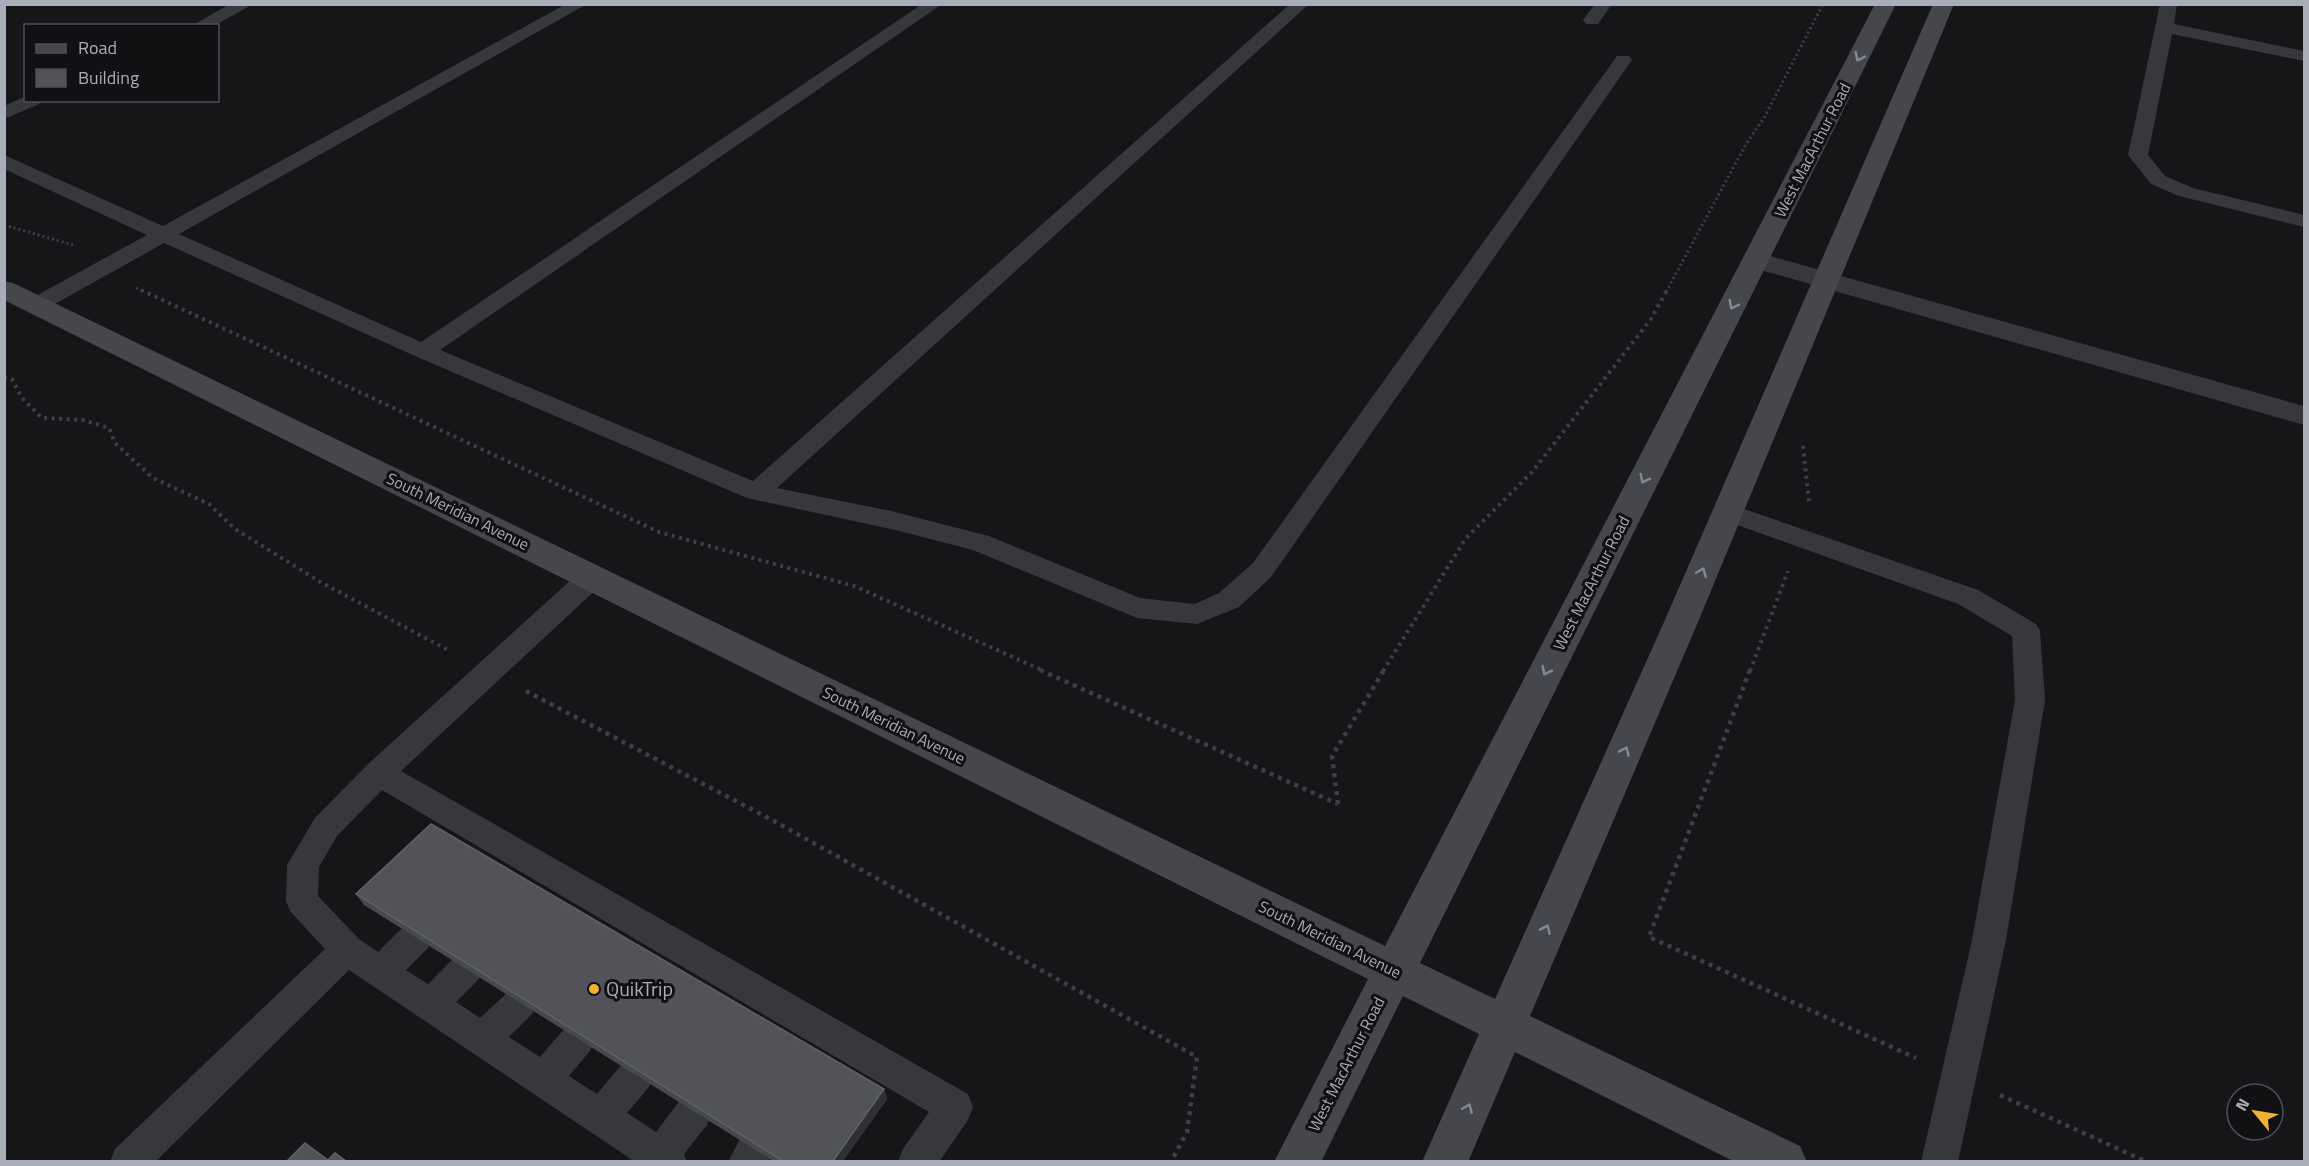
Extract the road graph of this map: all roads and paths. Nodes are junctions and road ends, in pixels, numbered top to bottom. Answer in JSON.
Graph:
{"nodes":[{"id":1,"x":245,"y":4,"type":"edge"},
{"id":2,"x":579,"y":4,"type":"edge"},
{"id":3,"x":934,"y":4,"type":"edge"},
{"id":4,"x":1301,"y":4,"type":"edge"},
{"id":5,"x":1604,"y":4,"type":"edge"},
{"id":6,"x":1823,"y":4,"type":"edge"},
{"id":7,"x":1886,"y":4,"type":"edge"},
{"id":8,"x":1944,"y":4,"type":"edge"},
{"id":9,"x":2169,"y":4,"type":"edge"},
{"id":10,"x":1592,"y":20,"type":"dead end"},
{"id":11,"x":202,"y":24,"type":"edge"},
{"id":12,"x":2164,"y":27,"type":"junction"},
{"id":13,"x":2304,"y":57,"type":"edge"},
{"id":14,"x":1623,"y":60,"type":"dead end"},
{"id":15,"x":28,"y":102,"type":"edge"},
{"id":16,"x":4,"y":113,"type":"edge"},
{"id":17,"x":4,"y":161,"type":"edge"},
{"id":18,"x":2304,"y":221,"type":"edge"},
{"id":19,"x":4,"y":225,"type":"edge"},
{"id":20,"x":162,"y":234,"type":"junction"},
{"id":21,"x":1756,"y":260,"type":"junction"},
{"id":22,"x":105,"y":266,"type":"junction"},
{"id":23,"x":1827,"y":279,"type":"junction"},
{"id":24,"x":4,"y":289,"type":"edge"},
{"id":25,"x":38,"y":304,"type":"junction"},
{"id":26,"x":423,"y":351,"type":"junction"},
{"id":27,"x":4,"y":378,"type":"edge"},
{"id":28,"x":2304,"y":416,"type":"edge"},
{"id":29,"x":1802,"y":443,"type":"dead end"},
{"id":30,"x":756,"y":492,"type":"junction"},
{"id":31,"x":1727,"y":512,"type":"junction"},
{"id":32,"x":1800,"y":539,"type":"junction"},
{"id":33,"x":592,"y":577,"type":"junction"},
{"id":34,"x":489,"y":671,"type":"junction"},
{"id":35,"x":379,"y":773,"type":"junction"},
{"id":36,"x":416,"y":937,"type":"edge"},
{"id":37,"x":347,"y":950,"type":"junction"},
{"id":38,"x":466,"y":969,"type":"edge"},
{"id":39,"x":1394,"y":970,"type":"junction"},
{"id":40,"x":380,"y":972,"type":"junction"},
{"id":41,"x":520,"y":1003,"type":"edge"},
{"id":42,"x":430,"y":1005,"type":"junction"},
{"id":43,"x":1504,"y":1024,"type":"junction"},
{"id":44,"x":483,"y":1039,"type":"junction"},
{"id":45,"x":578,"y":1039,"type":"edge"},
{"id":46,"x":636,"y":1075,"type":"edge"},
{"id":47,"x":1957,"y":1076,"type":"junction"},
{"id":48,"x":544,"y":1079,"type":"junction"},
{"id":49,"x":694,"y":1112,"type":"edge"},
{"id":50,"x":601,"y":1118,"type":"junction"},
{"id":51,"x":664,"y":1159,"type":"edge"},
{"id":52,"x":128,"y":1161,"type":"edge"},
{"id":53,"x":916,"y":1161,"type":"edge"},
{"id":54,"x":1171,"y":1161,"type":"edge"},
{"id":55,"x":1297,"y":1161,"type":"edge"},
{"id":56,"x":1445,"y":1161,"type":"edge"},
{"id":57,"x":1784,"y":1161,"type":"edge"},
{"id":58,"x":1939,"y":1161,"type":"edge"},
{"id":59,"x":2146,"y":1161,"type":"edge"}],
"edges":[{"from":1,"to":11,"type":"lane"},
{"from":2,"to":20,"type":"lane"},
{"from":3,"to":26,"type":"lane"},
{"from":4,"to":30,"type":"lane"},
{"from":5,"to":10,"type":"lane"},
{"from":6,"to":22,"type":"path"},
{"from":7,"to":21,"type":"street","name":"West MacArthur Road","one_way":true},
{"from":8,"to":23,"type":"street"},
{"from":9,"to":12,"type":"lane"},
{"from":12,"to":13,"type":"lane"},
{"from":12,"to":18,"type":"lane"},
{"from":14,"to":30,"type":"lane"},
{"from":15,"to":16,"type":"lane"},
{"from":17,"to":20,"type":"lane"},
{"from":19,"to":22,"type":"path"},
{"from":20,"to":22,"type":"lane"},
{"from":20,"to":26,"type":"lane"},
{"from":21,"to":23,"type":"street"},
{"from":21,"to":39,"type":"street","name":"West MacArthur Road","one_way":true},
{"from":22,"to":25,"type":"lane"},
{"from":23,"to":28,"type":"street"},
{"from":23,"to":31,"type":"street"},
{"from":24,"to":25,"type":"street","name":"South Meridian Avenue"},
{"from":25,"to":33,"type":"street","name":"South Meridian Avenue"},
{"from":26,"to":30,"type":"lane"},
{"from":27,"to":34,"type":"path"},
{"from":29,"to":32,"type":"path"},
{"from":31,"to":32,"type":"lane"},
{"from":43,"to":31,"type":"street","one_way":true},
{"from":32,"to":47,"type":"lane"},
{"from":32,"to":47,"type":"path"},
{"from":33,"to":34,"type":"lane"},
{"from":33,"to":39,"type":"street","name":"South Meridian Avenue"},
{"from":34,"to":35,"type":"lane"},
{"from":34,"to":54,"type":"path"},
{"from":35,"to":37,"type":"lane"},
{"from":35,"to":53,"type":"lane"},
{"from":36,"to":40,"type":"lane"},
{"from":37,"to":40,"type":"lane"},
{"from":37,"to":52,"type":"lane"},
{"from":38,"to":42,"type":"lane"},
{"from":39,"to":43,"type":"street","name":"South Meridian Avenue"},
{"from":39,"to":55,"type":"street","name":"West MacArthur Road"},
{"from":40,"to":42,"type":"lane"},
{"from":41,"to":44,"type":"lane"},
{"from":42,"to":44,"type":"lane"},
{"from":56,"to":43,"type":"street","one_way":true},
{"from":43,"to":57,"type":"street","name":"South Meridian Avenue"},
{"from":44,"to":48,"type":"lane"},
{"from":45,"to":48,"type":"lane"},
{"from":46,"to":50,"type":"lane"},
{"from":47,"to":58,"type":"lane"},
{"from":47,"to":59,"type":"path"},
{"from":48,"to":50,"type":"lane"},
{"from":49,"to":51,"type":"lane"},
{"from":50,"to":51,"type":"lane"}]}
